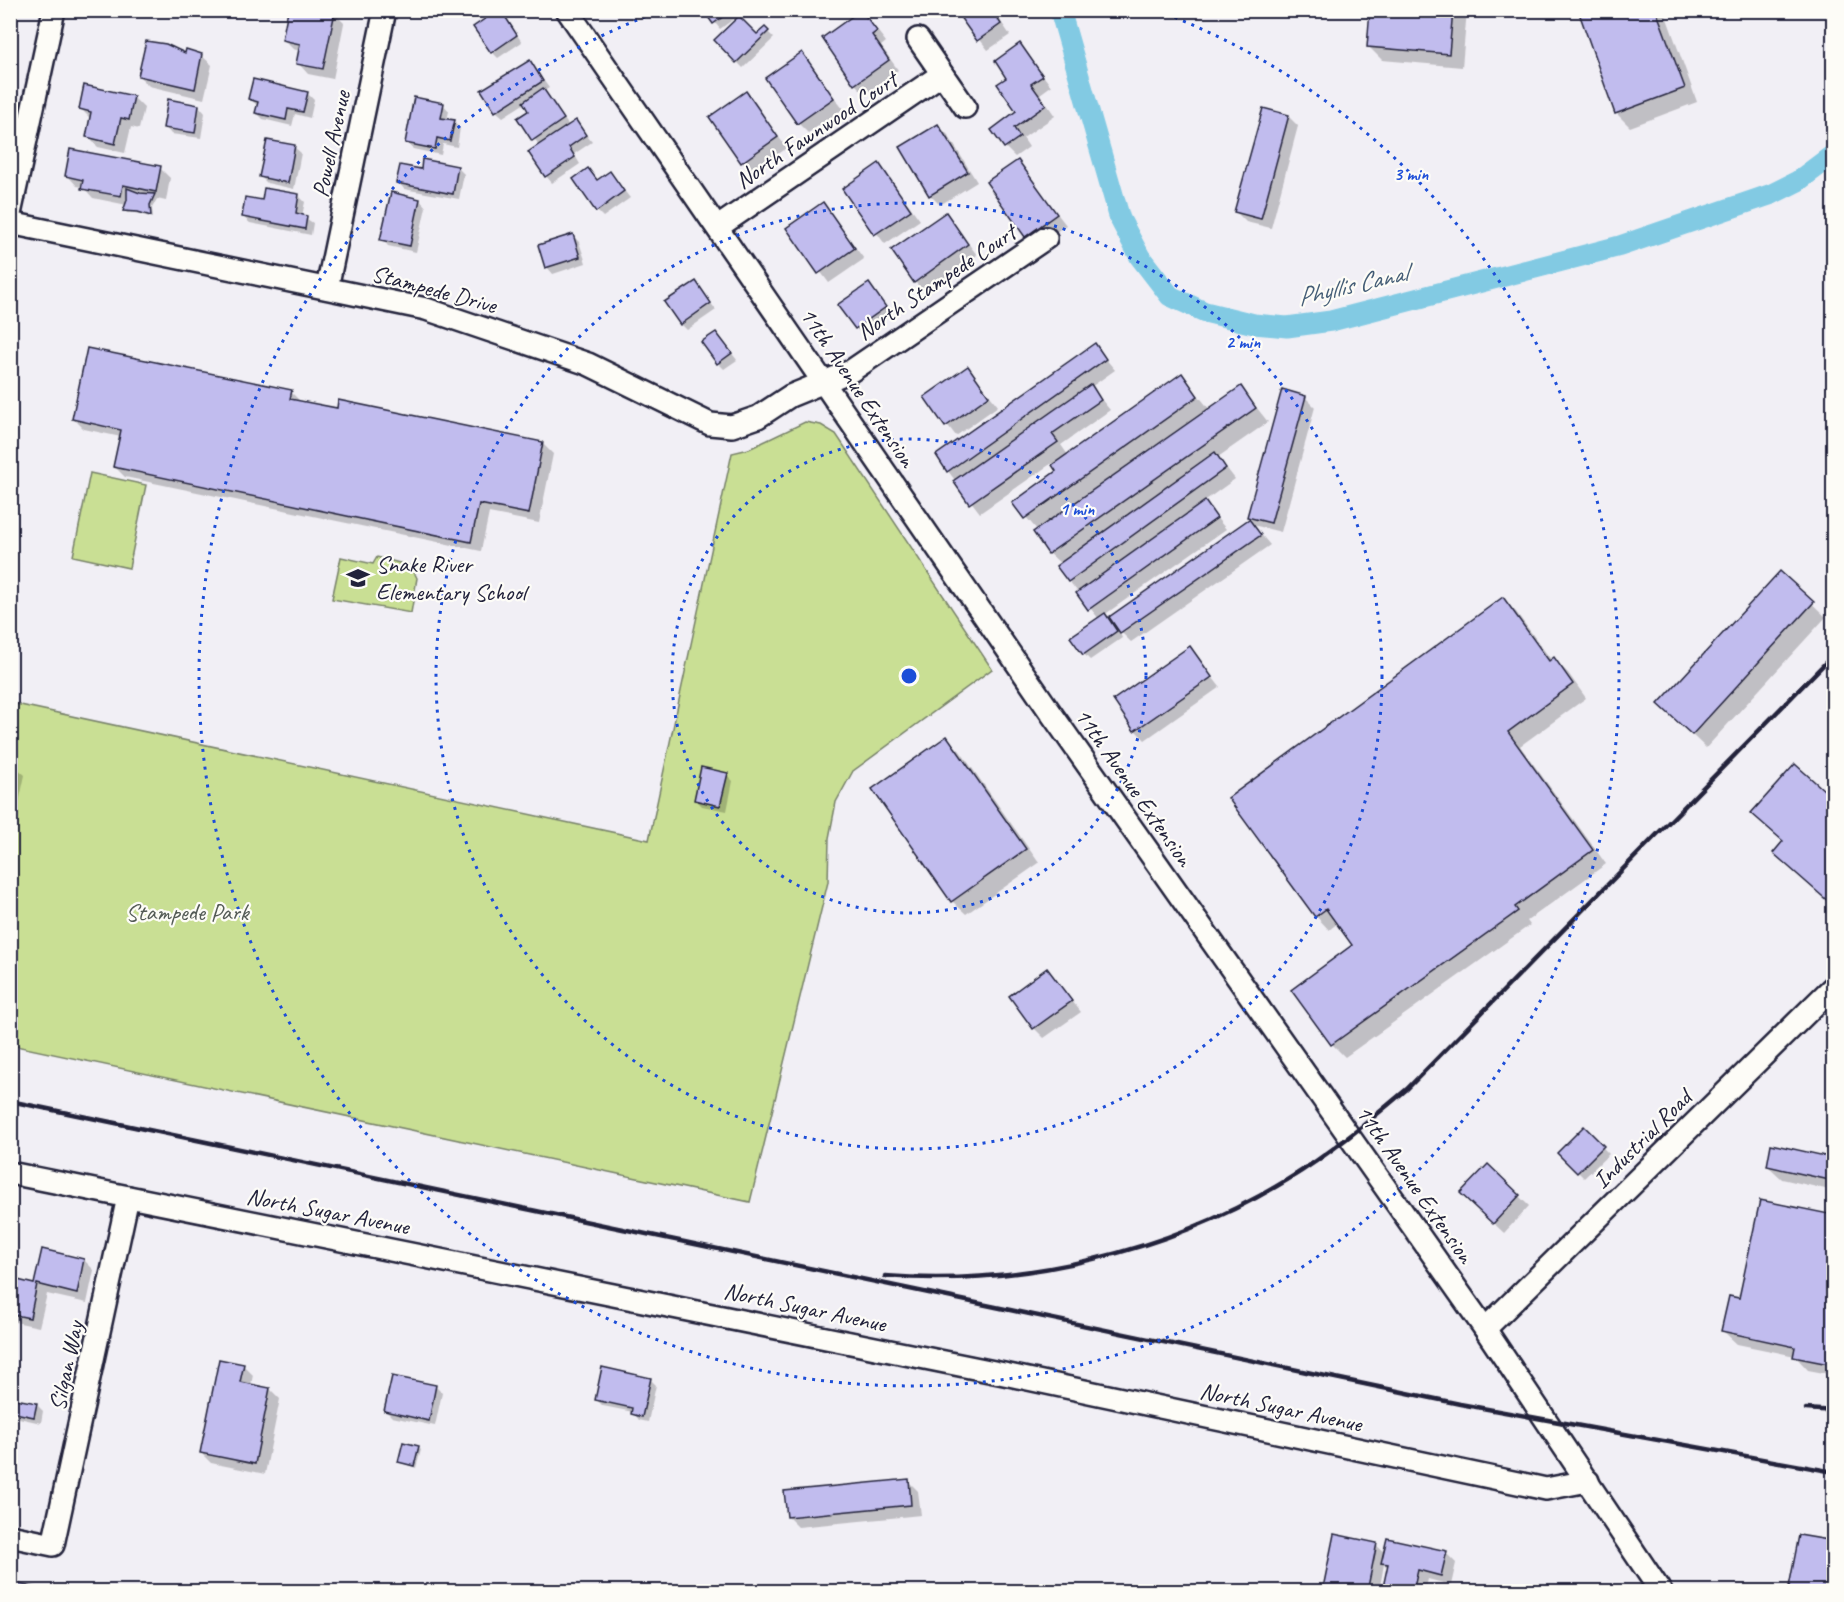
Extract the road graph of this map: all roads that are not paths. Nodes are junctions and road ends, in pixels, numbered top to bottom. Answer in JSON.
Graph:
{"nodes":[{"id":1,"x":54,"y":10,"type":"edge"},
{"id":2,"x":386,"y":10,"type":"edge"},
{"id":3,"x":567,"y":10,"type":"edge"},
{"id":4,"x":918,"y":39,"type":"dead end"},
{"id":5,"x":942,"y":74,"type":"junction"},
{"id":6,"x":965,"y":107,"type":"dead end"},
{"id":7,"x":10,"y":214,"type":"edge"},
{"id":8,"x":10,"y":222,"type":"edge"},
{"id":9,"x":718,"y":227,"type":"junction"},
{"id":10,"x":1046,"y":238,"type":"dead end"},
{"id":11,"x":327,"y":288,"type":"junction"},
{"id":12,"x":823,"y":383,"type":"junction"},
{"id":13,"x":1833,"y":986,"type":"edge"},
{"id":14,"x":10,"y":1173,"type":"edge"},
{"id":15,"x":129,"y":1197,"type":"junction"},
{"id":16,"x":1485,"y":1329,"type":"junction"},
{"id":17,"x":1588,"y":1481,"type":"junction"},
{"id":18,"x":10,"y":1536,"type":"edge"},
{"id":19,"x":1661,"y":1592,"type":"edge"}],
"edges":[{"from":1,"to":7,"type":"street"},
{"from":2,"to":11,"type":"street","name":"Powell Avenue"},
{"from":3,"to":9,"type":"street","name":"11th Avenue Extension"},
{"from":4,"to":5,"type":"street"},
{"from":5,"to":6,"type":"street"},
{"from":5,"to":9,"type":"street","name":"North Fawnwood Court"},
{"from":8,"to":11,"type":"street","name":"Stampede Drive"},
{"from":9,"to":12,"type":"street","name":"11th Avenue Extension"},
{"from":10,"to":12,"type":"street","name":"North Stampede Court"},
{"from":11,"to":12,"type":"street","name":"Stampede Drive"},
{"from":12,"to":16,"type":"street","name":"11th Avenue Extension"},
{"from":13,"to":16,"type":"street","name":"Industrial Road"},
{"from":14,"to":15,"type":"street","name":"North Sugar Avenue"},
{"from":15,"to":17,"type":"street","name":"North Sugar Avenue"},
{"from":15,"to":18,"type":"street","name":"Silgan Way"},
{"from":16,"to":17,"type":"street","name":"11th Avenue Extension"},
{"from":17,"to":19,"type":"street","name":"11th Avenue Extension"}]}
